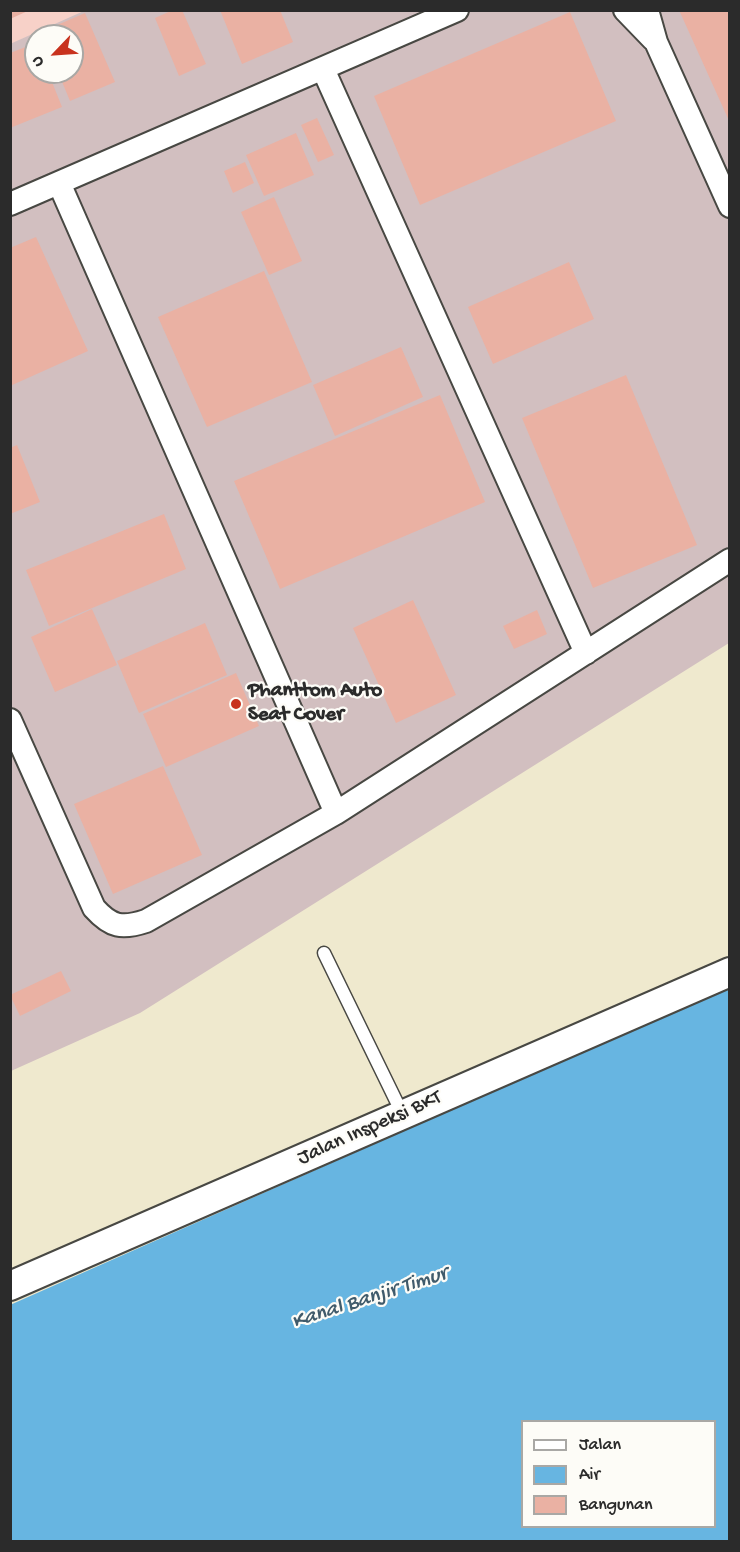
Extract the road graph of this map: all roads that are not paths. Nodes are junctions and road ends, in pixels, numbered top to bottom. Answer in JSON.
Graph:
{"nodes":[{"id":1,"x":457,"y":10,"type":"edge"},
{"id":2,"x":626,"y":10,"type":"edge"},
{"id":3,"x":646,"y":10,"type":"edge"},
{"id":4,"x":656,"y":42,"type":"junction"},
{"id":5,"x":322,"y":69,"type":"junction"},
{"id":6,"x":59,"y":183,"type":"junction"},
{"id":7,"x":10,"y":204,"type":"edge"},
{"id":8,"x":729,"y":206,"type":"edge"},
{"id":9,"x":729,"y":560,"type":"edge"},
{"id":10,"x":586,"y":653,"type":"junction"},
{"id":11,"x":10,"y":720,"type":"edge"},
{"id":12,"x":336,"y":813,"type":"junction"},
{"id":13,"x":324,"y":953,"type":"dead end"},
{"id":14,"x":729,"y":972,"type":"edge"},
{"id":15,"x":403,"y":1115,"type":"junction"},
{"id":16,"x":10,"y":1286,"type":"edge"}],
"edges":[{"from":1,"to":5,"type":"street"},
{"from":2,"to":4,"type":"street"},
{"from":3,"to":4,"type":"street"},
{"from":4,"to":8,"type":"street"},
{"from":5,"to":6,"type":"street"},
{"from":5,"to":10,"type":"street"},
{"from":6,"to":7,"type":"street"},
{"from":6,"to":12,"type":"street"},
{"from":9,"to":10,"type":"street"},
{"from":10,"to":12,"type":"street"},
{"from":11,"to":12,"type":"street"},
{"from":13,"to":15,"type":"lane"},
{"from":14,"to":15,"type":"street","name":"Jalan Inspeksi BKT"},
{"from":15,"to":16,"type":"street","name":"Jalan Inspeksi BKT"}]}
